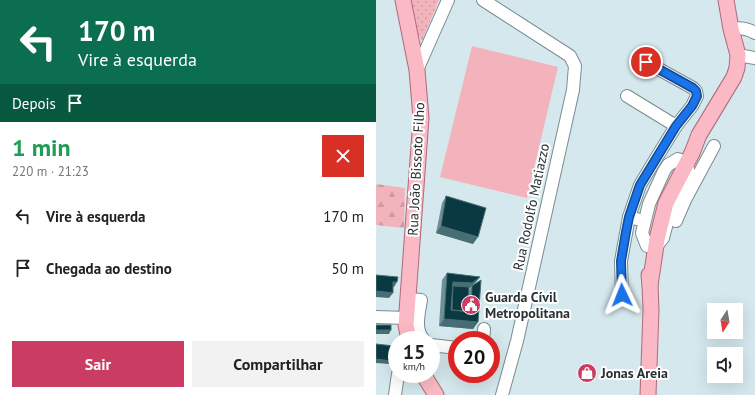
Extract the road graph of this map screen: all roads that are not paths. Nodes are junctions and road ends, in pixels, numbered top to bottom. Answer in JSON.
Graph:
{"nodes":[{"id":1,"x":403,"y":0,"type":"edge"},
{"id":2,"x":448,"y":0,"type":"edge"},
{"id":3,"x":483,"y":0,"type":"edge"},
{"id":4,"x":726,"y":0,"type":"edge"},
{"id":5,"x":731,"y":29,"type":"junction"},
{"id":6,"x":755,"y":32,"type":"edge"},
{"id":7,"x":738,"y":55,"type":"junction"},
{"id":8,"x":755,"y":58,"type":"edge"},
{"id":9,"x":646,"y":62,"type":"dead end"},
{"id":10,"x":417,"y":70,"type":"junction"},
{"id":11,"x":627,"y":96,"type":"dead end"},
{"id":12,"x":676,"y":126,"type":"junction"},
{"id":13,"x":714,"y":146,"type":"dead end"},
{"id":14,"x":679,"y":163,"type":"junction"},
{"id":15,"x":629,"y":217,"type":"junction"},
{"id":16,"x":645,"y":221,"type":"junction"},
{"id":17,"x":676,"y":221,"type":"dead end"},
{"id":18,"x":653,"y":244,"type":"junction"},
{"id":19,"x":622,"y":295,"type":"dead end"},
{"id":20,"x":408,"y":299,"type":"junction"},
{"id":21,"x":376,"y":317,"type":"edge"},
{"id":22,"x":406,"y":322,"type":"junction"},
{"id":23,"x":404,"y":331,"type":"edge"},
{"id":24,"x":407,"y":331,"type":"edge"},
{"id":25,"x":419,"y":331,"type":"edge"},
{"id":26,"x":398,"y":383,"type":"edge"},
{"id":27,"x":429,"y":383,"type":"edge"},
{"id":28,"x":502,"y":392,"type":"edge"},
{"id":29,"x":395,"y":395,"type":"edge"},
{"id":30,"x":436,"y":395,"type":"edge"},
{"id":31,"x":648,"y":395,"type":"edge"}],
"edges":[{"from":1,"to":10,"type":"main road","name":"Rua João Bissoto Filho"},
{"from":2,"to":10,"type":"street"},
{"from":3,"to":28,"type":"street","name":"Rua Rodolfo Matiazzo"},
{"from":4,"to":5,"type":"main road"},
{"from":5,"to":6,"type":"street"},
{"from":5,"to":7,"type":"main road"},
{"from":7,"to":8,"type":"street"},
{"from":7,"to":14,"type":"main road"},
{"from":9,"to":12,"type":"street"},
{"from":10,"to":20,"type":"main road","name":"Rua João Bissoto Filho"},
{"from":11,"to":12,"type":"street"},
{"from":12,"to":15,"type":"street"},
{"from":13,"to":17,"type":"street"},
{"from":14,"to":16,"type":"street"},
{"from":14,"to":18,"type":"main road"},
{"from":14,"to":18,"type":"street"},
{"from":15,"to":16,"type":"street"},
{"from":15,"to":19,"type":"street"},
{"from":16,"to":18,"type":"street"},
{"from":18,"to":31,"type":"main road"},
{"from":20,"to":22,"type":"main road","name":"Rua João Bissoto Filho"},
{"from":20,"to":25,"type":"street"},
{"from":21,"to":22,"type":"street"},
{"from":22,"to":23,"type":"street"},
{"from":22,"to":24,"type":"main road","name":"Rua João Bissoto Filho"},
{"from":26,"to":29,"type":"street"},
{"from":27,"to":30,"type":"main road"}]}
